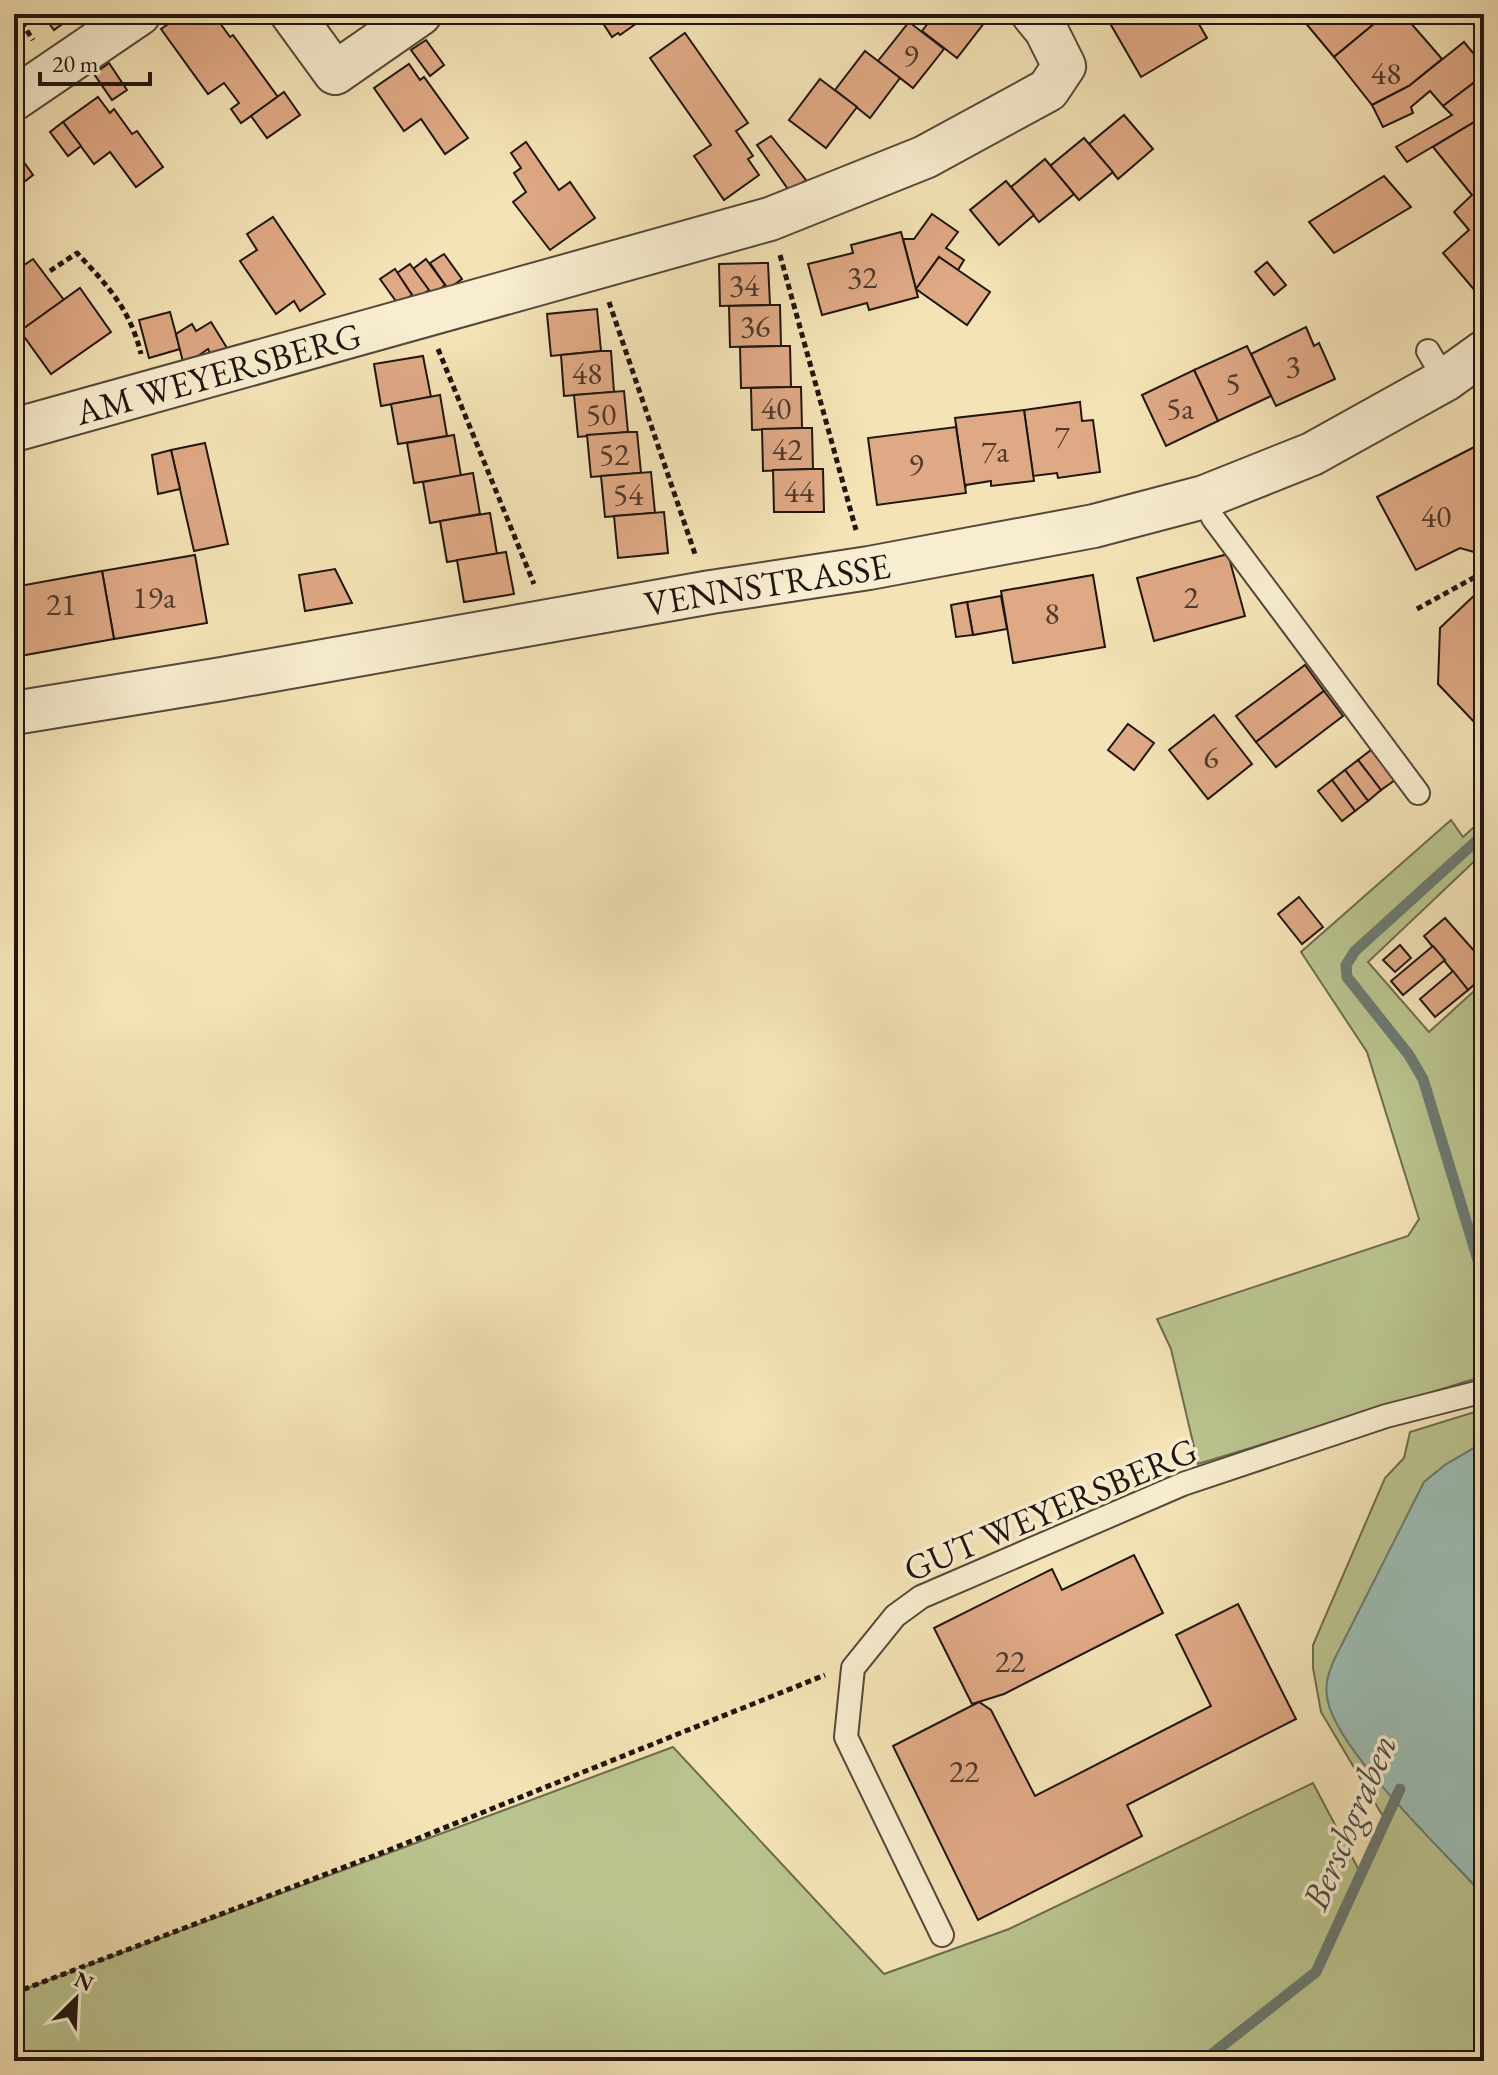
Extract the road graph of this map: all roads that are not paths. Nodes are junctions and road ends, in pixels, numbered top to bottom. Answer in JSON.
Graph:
{"nodes":[{"id":1,"x":139,"y":14,"type":"edge"},
{"id":2,"x":292,"y":14,"type":"edge"},
{"id":3,"x":420,"y":14,"type":"edge"},
{"id":4,"x":1033,"y":14,"type":"edge"},
{"id":5,"x":14,"y":99,"type":"edge"},
{"id":6,"x":1462,"y":365,"type":"edge"},
{"id":7,"x":14,"y":430,"type":"edge"},
{"id":8,"x":1204,"y":497,"type":"junction"},
{"id":9,"x":14,"y":713,"type":"edge"},
{"id":10,"x":1418,"y":793,"type":"dead end"},
{"id":11,"x":1484,"y":1391,"type":"edge"},
{"id":12,"x":942,"y":1935,"type":"dead end"}],
"edges":[{"from":1,"to":5,"type":"street"},
{"from":2,"to":3,"type":"street"},
{"from":4,"to":7,"type":"street","name":"AM WEYERSBERG"},
{"from":6,"to":8,"type":"street","name":"VENNSTRASSE"},
{"from":8,"to":9,"type":"street","name":"VENNSTRASSE"},
{"from":8,"to":10,"type":"lane"},
{"from":11,"to":12,"type":"lane","name":"GUT WEYERSBERG"}]}
